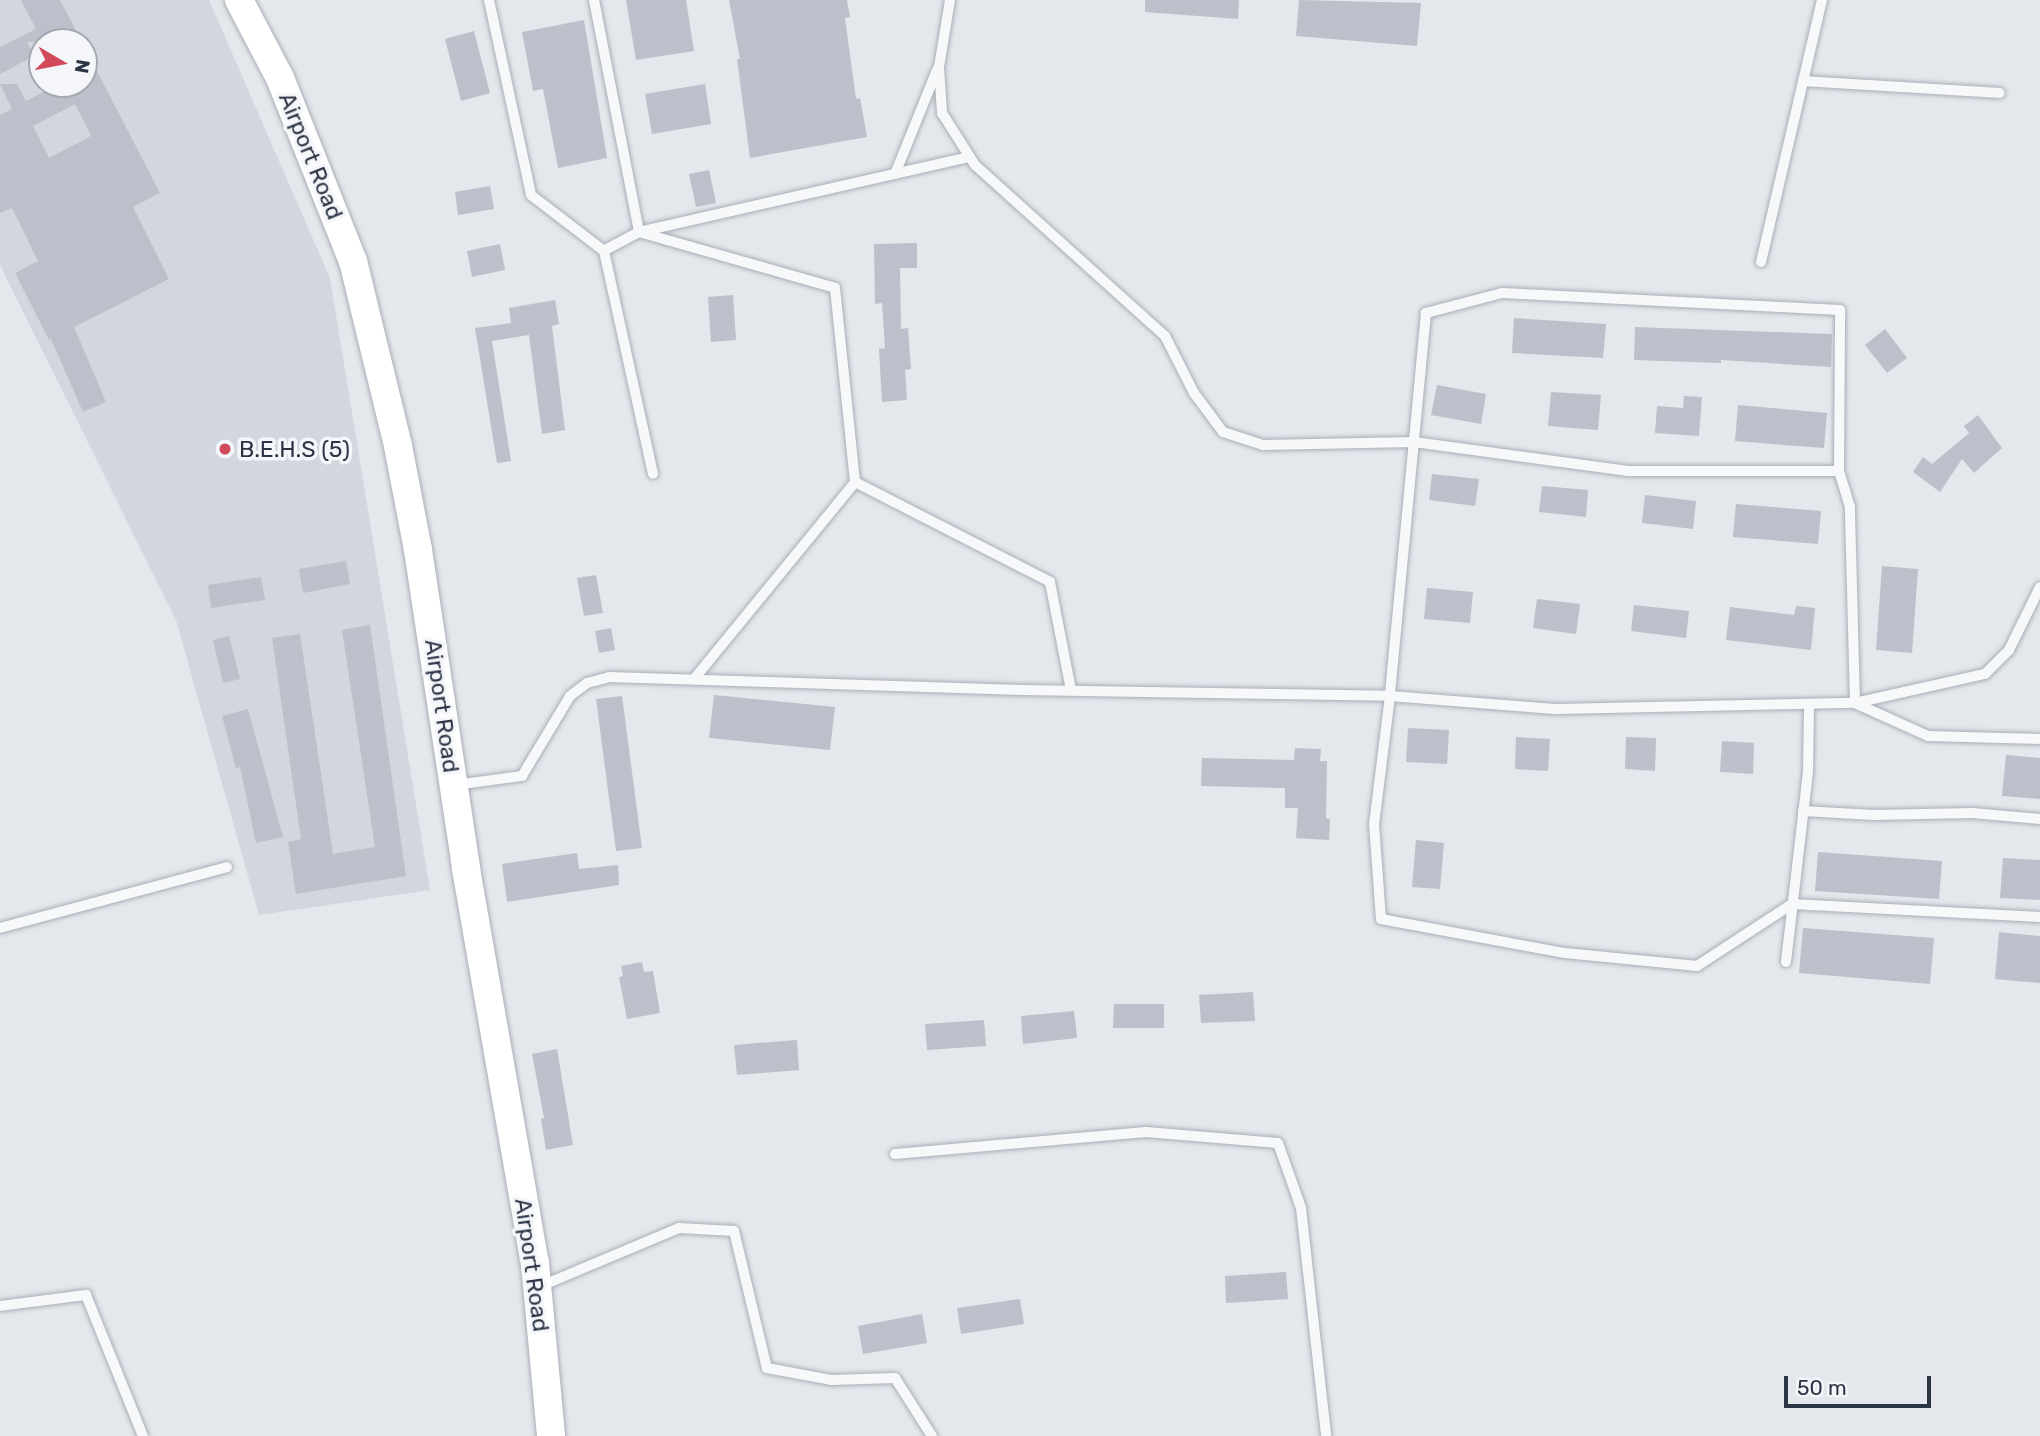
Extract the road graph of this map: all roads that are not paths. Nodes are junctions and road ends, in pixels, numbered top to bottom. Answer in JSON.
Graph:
{"nodes":[{"id":1,"x":239,"y":0,"type":"edge"},
{"id":2,"x":489,"y":0,"type":"edge"},
{"id":3,"x":594,"y":0,"type":"edge"},
{"id":4,"x":950,"y":0,"type":"edge"},
{"id":5,"x":1822,"y":0,"type":"edge"},
{"id":6,"x":939,"y":67,"type":"junction"},
{"id":7,"x":1803,"y":81,"type":"junction"},
{"id":8,"x":2000,"y":93,"type":"dead end"},
{"id":9,"x":970,"y":158,"type":"junction"},
{"id":10,"x":895,"y":174,"type":"junction"},
{"id":11,"x":639,"y":232,"type":"junction"},
{"id":12,"x":604,"y":251,"type":"junction"},
{"id":13,"x":1761,"y":262,"type":"dead end"},
{"id":14,"x":1414,"y":443,"type":"junction"},
{"id":15,"x":1839,"y":471,"type":"junction"},
{"id":16,"x":653,"y":474,"type":"dead end"},
{"id":17,"x":855,"y":482,"type":"junction"},
{"id":18,"x":2040,"y":587,"type":"edge"},
{"id":19,"x":694,"y":679,"type":"junction"},
{"id":20,"x":1071,"y":690,"type":"junction"},
{"id":21,"x":1390,"y":696,"type":"junction"},
{"id":22,"x":1855,"y":703,"type":"junction"},
{"id":23,"x":1809,"y":704,"type":"junction"},
{"id":24,"x":2040,"y":739,"type":"edge"},
{"id":25,"x":453,"y":785,"type":"junction"},
{"id":26,"x":1803,"y":811,"type":"junction"},
{"id":27,"x":2040,"y":819,"type":"edge"},
{"id":28,"x":227,"y":867,"type":"dead end"},
{"id":29,"x":1792,"y":904,"type":"junction"},
{"id":30,"x":2040,"y":917,"type":"edge"},
{"id":31,"x":0,"y":928,"type":"edge"},
{"id":32,"x":1786,"y":962,"type":"dead end"},
{"id":33,"x":895,"y":1154,"type":"dead end"},
{"id":34,"x":537,"y":1287,"type":"junction"},
{"id":35,"x":0,"y":1306,"type":"edge"},
{"id":36,"x":143,"y":1436,"type":"edge"},
{"id":37,"x":551,"y":1436,"type":"edge"},
{"id":38,"x":932,"y":1436,"type":"edge"},
{"id":39,"x":1326,"y":1436,"type":"edge"}],
"edges":[{"from":1,"to":25,"type":"main road","name":"Airport Road"},
{"from":2,"to":12,"type":"lane"},
{"from":3,"to":11,"type":"lane"},
{"from":4,"to":6,"type":"lane"},
{"from":5,"to":7,"type":"lane"},
{"from":6,"to":9,"type":"lane"},
{"from":6,"to":10,"type":"lane"},
{"from":7,"to":8,"type":"lane"},
{"from":7,"to":13,"type":"lane"},
{"from":9,"to":10,"type":"lane"},
{"from":9,"to":14,"type":"lane"},
{"from":10,"to":11,"type":"lane"},
{"from":11,"to":12,"type":"lane"},
{"from":11,"to":17,"type":"lane"},
{"from":12,"to":16,"type":"lane"},
{"from":14,"to":15,"type":"lane"},
{"from":14,"to":15,"type":"lane"},
{"from":14,"to":21,"type":"lane"},
{"from":15,"to":22,"type":"lane"},
{"from":17,"to":19,"type":"lane"},
{"from":17,"to":20,"type":"lane"},
{"from":18,"to":22,"type":"lane"},
{"from":19,"to":20,"type":"lane"},
{"from":19,"to":25,"type":"lane"},
{"from":20,"to":21,"type":"lane"},
{"from":21,"to":23,"type":"lane"},
{"from":21,"to":29,"type":"lane"},
{"from":22,"to":23,"type":"lane"},
{"from":22,"to":24,"type":"lane"},
{"from":23,"to":26,"type":"lane"},
{"from":25,"to":34,"type":"main road","name":"Airport Road"},
{"from":26,"to":27,"type":"lane"},
{"from":26,"to":29,"type":"lane"},
{"from":28,"to":31,"type":"lane"},
{"from":29,"to":30,"type":"lane"},
{"from":29,"to":32,"type":"lane"},
{"from":33,"to":39,"type":"lane"},
{"from":34,"to":37,"type":"main road","name":"Airport Road"},
{"from":34,"to":38,"type":"lane"},
{"from":35,"to":36,"type":"lane"}]}
